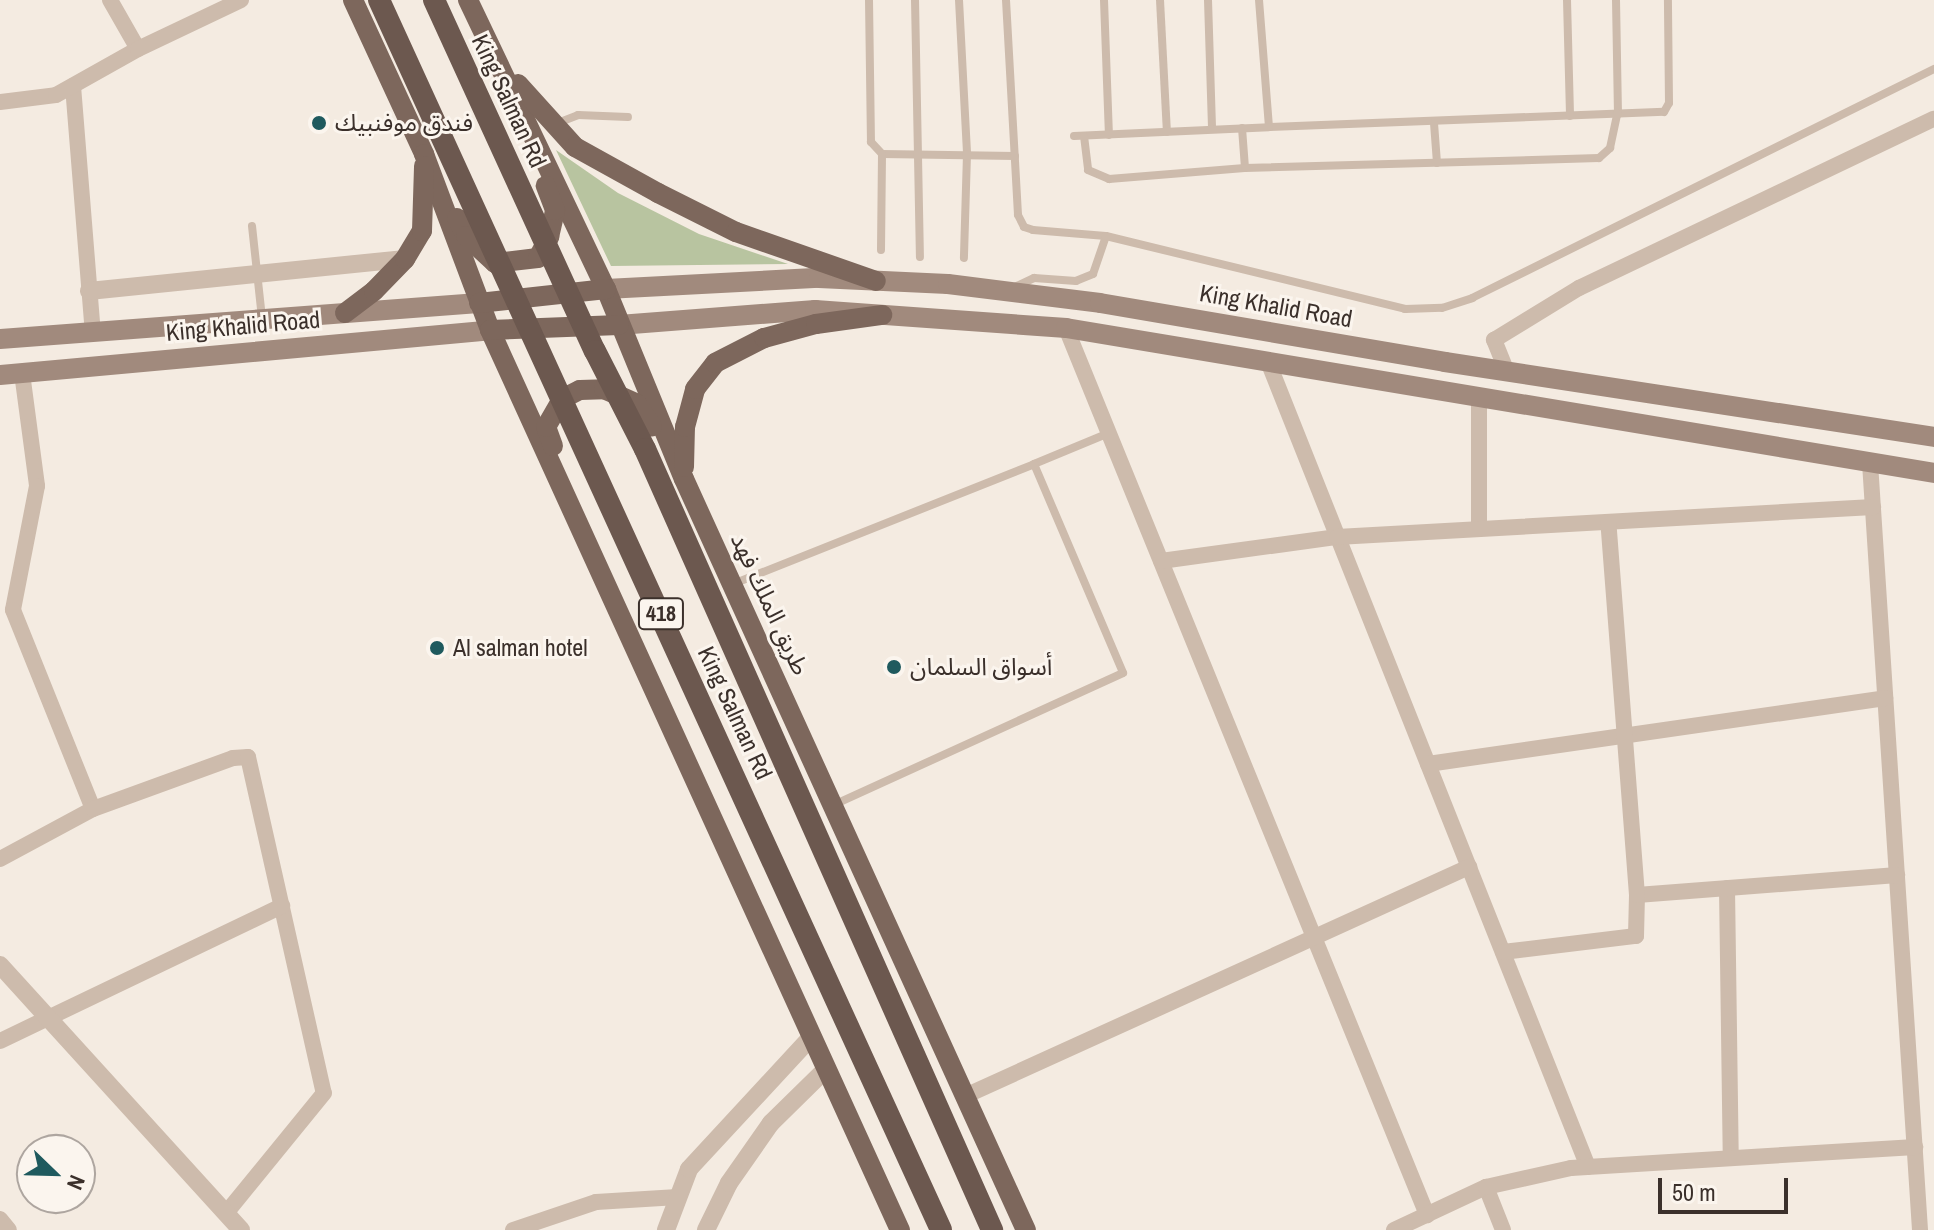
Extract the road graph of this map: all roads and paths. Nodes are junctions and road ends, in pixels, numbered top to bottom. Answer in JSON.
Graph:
{"nodes":[{"id":1,"x":110,"y":0,"type":"edge"},
{"id":2,"x":241,"y":0,"type":"edge"},
{"id":3,"x":353,"y":0,"type":"edge"},
{"id":4,"x":379,"y":0,"type":"edge"},
{"id":5,"x":434,"y":0,"type":"edge"},
{"id":6,"x":471,"y":0,"type":"edge"},
{"id":7,"x":869,"y":0,"type":"edge"},
{"id":8,"x":915,"y":0,"type":"edge"},
{"id":9,"x":959,"y":0,"type":"edge"},
{"id":10,"x":1006,"y":0,"type":"edge"},
{"id":11,"x":1104,"y":0,"type":"edge"},
{"id":12,"x":1160,"y":0,"type":"edge"},
{"id":13,"x":1208,"y":0,"type":"edge"},
{"id":14,"x":1259,"y":0,"type":"edge"},
{"id":15,"x":1567,"y":0,"type":"edge"},
{"id":16,"x":1616,"y":0,"type":"edge"},
{"id":17,"x":1668,"y":0,"type":"edge"},
{"id":18,"x":138,"y":49,"type":"junction"},
{"id":19,"x":497,"y":59,"type":"junction"},
{"id":20,"x":1934,"y":69,"type":"edge"},
{"id":21,"x":73,"y":86,"type":"junction"},
{"id":22,"x":0,"y":102,"type":"edge"},
{"id":23,"x":1618,"y":114,"type":"junction"},
{"id":24,"x":1570,"y":116,"type":"junction"},
{"id":25,"x":628,"y":117,"type":"dead end"},
{"id":26,"x":1934,"y":119,"type":"edge"},
{"id":27,"x":1434,"y":123,"type":"junction"},
{"id":28,"x":553,"y":125,"type":"junction"},
{"id":29,"x":1269,"y":127,"type":"junction"},
{"id":30,"x":1242,"y":128,"type":"junction"},
{"id":31,"x":1212,"y":129,"type":"junction"},
{"id":32,"x":1167,"y":132,"type":"junction"},
{"id":33,"x":1109,"y":135,"type":"junction"},
{"id":34,"x":424,"y":154,"type":"junction"},
{"id":35,"x":882,"y":154,"type":"junction"},
{"id":36,"x":967,"y":154,"type":"junction"},
{"id":37,"x":920,"y":155,"type":"junction"},
{"id":38,"x":1015,"y":156,"type":"junction"},
{"id":39,"x":1437,"y":163,"type":"junction"},
{"id":40,"x":1245,"y":168,"type":"junction"},
{"id":41,"x":252,"y":226,"type":"dead end"},
{"id":42,"x":1106,"y":236,"type":"junction"},
{"id":43,"x":881,"y":250,"type":"dead end"},
{"id":44,"x":920,"y":257,"type":"dead end"},
{"id":45,"x":964,"y":258,"type":"dead end"},
{"id":46,"x":405,"y":259,"type":"junction"},
{"id":47,"x":258,"y":276,"type":"junction"},
{"id":48,"x":876,"y":281,"type":"junction"},
{"id":49,"x":606,"y":289,"type":"junction"},
{"id":50,"x":89,"y":291,"type":"junction"},
{"id":51,"x":1006,"y":291,"type":"junction"},
{"id":52,"x":479,"y":303,"type":"junction"},
{"id":53,"x":345,"y":313,"type":"junction"},
{"id":54,"x":882,"y":315,"type":"junction"},
{"id":55,"x":262,"y":319,"type":"junction"},
{"id":56,"x":619,"y":325,"type":"junction"},
{"id":57,"x":1066,"y":328,"type":"junction"},
{"id":58,"x":490,"y":330,"type":"junction"},
{"id":59,"x":93,"y":332,"type":"junction"},
{"id":60,"x":0,"y":339,"type":"edge"},
{"id":61,"x":1269,"y":364,"type":"junction"},
{"id":62,"x":1507,"y":372,"type":"junction"},
{"id":63,"x":22,"y":373,"type":"junction"},
{"id":64,"x":0,"y":375,"type":"edge"},
{"id":65,"x":1479,"y":398,"type":"junction"},
{"id":66,"x":1109,"y":433,"type":"junction"},
{"id":67,"x":1934,"y":437,"type":"edge"},
{"id":68,"x":1870,"y":463,"type":"junction"},
{"id":69,"x":1034,"y":464,"type":"junction"},
{"id":70,"x":1934,"y":473,"type":"edge"},
{"id":71,"x":683,"y":476,"type":"junction"},
{"id":72,"x":1873,"y":507,"type":"junction"},
{"id":73,"x":576,"y":518,"type":"junction"},
{"id":74,"x":1608,"y":522,"type":"junction"},
{"id":75,"x":1479,"y":529,"type":"junction"},
{"id":76,"x":1337,"y":537,"type":"junction"},
{"id":77,"x":1161,"y":561,"type":"junction"},
{"id":78,"x":733,"y":584,"type":"junction"},
{"id":79,"x":7,"y":610,"type":"edge"},
{"id":80,"x":1885,"y":698,"type":"junction"},
{"id":81,"x":1622,"y":736,"type":"junction"},
{"id":82,"x":1428,"y":764,"type":"junction"},
{"id":83,"x":833,"y":805,"type":"junction"},
{"id":84,"x":93,"y":809,"type":"junction"},
{"id":85,"x":0,"y":859,"type":"edge"},
{"id":86,"x":1469,"y":867,"type":"junction"},
{"id":87,"x":1897,"y":875,"type":"junction"},
{"id":88,"x":1727,"y":888,"type":"junction"},
{"id":89,"x":1637,"y":895,"type":"junction"},
{"id":90,"x":282,"y":906,"type":"junction"},
{"id":91,"x":1314,"y":938,"type":"junction"},
{"id":92,"x":1503,"y":952,"type":"junction"},
{"id":93,"x":0,"y":965,"type":"edge"},
{"id":94,"x":47,"y":1018,"type":"junction"},
{"id":95,"x":812,"y":1036,"type":"junction"},
{"id":96,"x":0,"y":1041,"type":"edge"},
{"id":97,"x":827,"y":1068,"type":"junction"},
{"id":98,"x":965,"y":1096,"type":"junction"},
{"id":99,"x":1915,"y":1147,"type":"junction"},
{"id":100,"x":1731,"y":1158,"type":"junction"},
{"id":101,"x":1588,"y":1167,"type":"junction"},
{"id":102,"x":1486,"y":1187,"type":"junction"},
{"id":103,"x":678,"y":1197,"type":"junction"},
{"id":104,"x":226,"y":1213,"type":"junction"},
{"id":105,"x":1427,"y":1215,"type":"junction"},
{"id":106,"x":0,"y":1219,"type":"edge"},
{"id":107,"x":9,"y":1230,"type":"edge"},
{"id":108,"x":241,"y":1230,"type":"edge"},
{"id":109,"x":513,"y":1230,"type":"edge"},
{"id":110,"x":666,"y":1230,"type":"edge"},
{"id":111,"x":706,"y":1230,"type":"edge"},
{"id":112,"x":900,"y":1230,"type":"edge"},
{"id":113,"x":941,"y":1230,"type":"edge"},
{"id":114,"x":992,"y":1230,"type":"edge"},
{"id":115,"x":1026,"y":1230,"type":"edge"},
{"id":116,"x":1394,"y":1230,"type":"edge"},
{"id":117,"x":1503,"y":1230,"type":"edge"},
{"id":118,"x":1920,"y":1230,"type":"edge"}],
"edges":[{"from":1,"to":18,"type":"street"},
{"from":2,"to":18,"type":"street"},
{"from":3,"to":34,"type":"main road"},
{"from":4,"to":113,"type":"highway","name":"King Salman Rd","number":"418"},
{"from":5,"to":114,"type":"highway","name":"King Salman Rd","number":"418"},
{"from":6,"to":19,"type":"main road","name":"طريق الملك فهد"},
{"from":7,"to":35,"type":"lane"},
{"from":8,"to":37,"type":"lane"},
{"from":9,"to":36,"type":"lane"},
{"from":10,"to":38,"type":"lane"},
{"from":11,"to":33,"type":"lane"},
{"from":12,"to":32,"type":"lane"},
{"from":13,"to":31,"type":"lane"},
{"from":14,"to":29,"type":"lane"},
{"from":15,"to":24,"type":"lane"},
{"from":16,"to":23,"type":"lane"},
{"from":17,"to":23,"type":"lane"},
{"from":18,"to":21,"type":"street"},
{"from":19,"to":28,"type":"main road"},
{"from":19,"to":34,"type":"main road"},
{"from":19,"to":49,"type":"main road","name":"طريق الملك فهد"},
{"from":20,"to":42,"type":"lane"},
{"from":21,"to":22,"type":"street"},
{"from":21,"to":50,"type":"street"},
{"from":23,"to":24,"type":"lane"},
{"from":23,"to":39,"type":"lane"},
{"from":24,"to":27,"type":"lane"},
{"from":25,"to":28,"type":"lane"},
{"from":26,"to":62,"type":"street"},
{"from":27,"to":29,"type":"lane"},
{"from":27,"to":39,"type":"lane"},
{"from":28,"to":48,"type":"main road"},
{"from":29,"to":30,"type":"lane"},
{"from":30,"to":31,"type":"lane"},
{"from":30,"to":40,"type":"lane"},
{"from":31,"to":32,"type":"lane"},
{"from":32,"to":33,"type":"lane"},
{"from":33,"to":40,"type":"lane"},
{"from":34,"to":46,"type":"main road"},
{"from":34,"to":52,"type":"main road"},
{"from":35,"to":37,"type":"lane"},
{"from":35,"to":43,"type":"lane"},
{"from":36,"to":37,"type":"lane"},
{"from":36,"to":38,"type":"lane"},
{"from":36,"to":45,"type":"lane"},
{"from":37,"to":44,"type":"lane"},
{"from":38,"to":42,"type":"lane"},
{"from":39,"to":40,"type":"lane"},
{"from":41,"to":47,"type":"lane"},
{"from":42,"to":51,"type":"lane"},
{"from":46,"to":47,"type":"street"},
{"from":46,"to":53,"type":"main road"},
{"from":47,"to":50,"type":"street"},
{"from":47,"to":55,"type":"lane"},
{"from":48,"to":49,"type":"main road","name":"King Khalid Road"},
{"from":48,"to":51,"type":"main road","name":"King Khalid Road"},
{"from":49,"to":52,"type":"main road"},
{"from":49,"to":56,"type":"main road","name":"طريق الملك فهد"},
{"from":50,"to":59,"type":"street"},
{"from":51,"to":62,"type":"main road","name":"King Khalid Road"},
{"from":52,"to":53,"type":"main road","name":"King Khalid Road"},
{"from":52,"to":58,"type":"main road"},
{"from":53,"to":55,"type":"main road","name":"King Khalid Road"},
{"from":54,"to":56,"type":"main road"},
{"from":54,"to":57,"type":"main road"},
{"from":54,"to":71,"type":"main road"},
{"from":55,"to":59,"type":"main road","name":"King Khalid Road"},
{"from":56,"to":58,"type":"main road"},
{"from":56,"to":71,"type":"main road","name":"طريق الملك فهد"},
{"from":57,"to":61,"type":"main road"},
{"from":57,"to":66,"type":"street"},
{"from":58,"to":63,"type":"main road","name":"King Khalid Road"},
{"from":58,"to":73,"type":"main road"},
{"from":59,"to":60,"type":"main road","name":"King Khalid Road"},
{"from":61,"to":65,"type":"main road"},
{"from":61,"to":76,"type":"street"},
{"from":62,"to":67,"type":"main road","name":"King Khalid Road"},
{"from":63,"to":64,"type":"main road","name":"King Khalid Road"},
{"from":63,"to":79,"type":"street"},
{"from":65,"to":68,"type":"main road"},
{"from":65,"to":75,"type":"street"},
{"from":66,"to":69,"type":"lane"},
{"from":66,"to":77,"type":"street"},
{"from":68,"to":70,"type":"main road"},
{"from":68,"to":72,"type":"street"},
{"from":69,"to":78,"type":"lane"},
{"from":69,"to":83,"type":"lane"},
{"from":71,"to":73,"type":"main road"},
{"from":71,"to":78,"type":"main road","name":"طريق الملك فهد"},
{"from":72,"to":74,"type":"street"},
{"from":72,"to":80,"type":"street"},
{"from":73,"to":95,"type":"main road"},
{"from":74,"to":75,"type":"street"},
{"from":74,"to":81,"type":"street"},
{"from":75,"to":76,"type":"street"},
{"from":76,"to":77,"type":"street"},
{"from":76,"to":82,"type":"street"},
{"from":77,"to":91,"type":"street"},
{"from":78,"to":83,"type":"main road","name":"طريق الملك فهد"},
{"from":79,"to":84,"type":"street"},
{"from":80,"to":81,"type":"street"},
{"from":80,"to":87,"type":"street"},
{"from":81,"to":82,"type":"street"},
{"from":81,"to":89,"type":"street"},
{"from":82,"to":86,"type":"street"},
{"from":83,"to":98,"type":"main road","name":"طريق الملك فهد"},
{"from":84,"to":85,"type":"street"},
{"from":84,"to":90,"type":"street"},
{"from":86,"to":91,"type":"street"},
{"from":86,"to":92,"type":"street"},
{"from":87,"to":88,"type":"street"},
{"from":87,"to":99,"type":"street"},
{"from":88,"to":89,"type":"street"},
{"from":88,"to":100,"type":"street"},
{"from":89,"to":92,"type":"street"},
{"from":90,"to":94,"type":"street"},
{"from":90,"to":104,"type":"street"},
{"from":91,"to":98,"type":"street"},
{"from":91,"to":105,"type":"street"},
{"from":92,"to":101,"type":"street"},
{"from":93,"to":94,"type":"street"},
{"from":94,"to":96,"type":"street"},
{"from":94,"to":104,"type":"street"},
{"from":95,"to":97,"type":"main road"},
{"from":95,"to":103,"type":"street"},
{"from":97,"to":111,"type":"street"},
{"from":97,"to":112,"type":"main road"},
{"from":98,"to":115,"type":"main road","name":"طريق الملك فهد"},
{"from":99,"to":100,"type":"street"},
{"from":99,"to":118,"type":"street"},
{"from":100,"to":101,"type":"street"},
{"from":101,"to":102,"type":"street"},
{"from":102,"to":105,"type":"street"},
{"from":102,"to":117,"type":"street"},
{"from":103,"to":109,"type":"street"},
{"from":103,"to":110,"type":"street"},
{"from":104,"to":108,"type":"street"},
{"from":105,"to":116,"type":"street"},
{"from":106,"to":107,"type":"street"}]}
